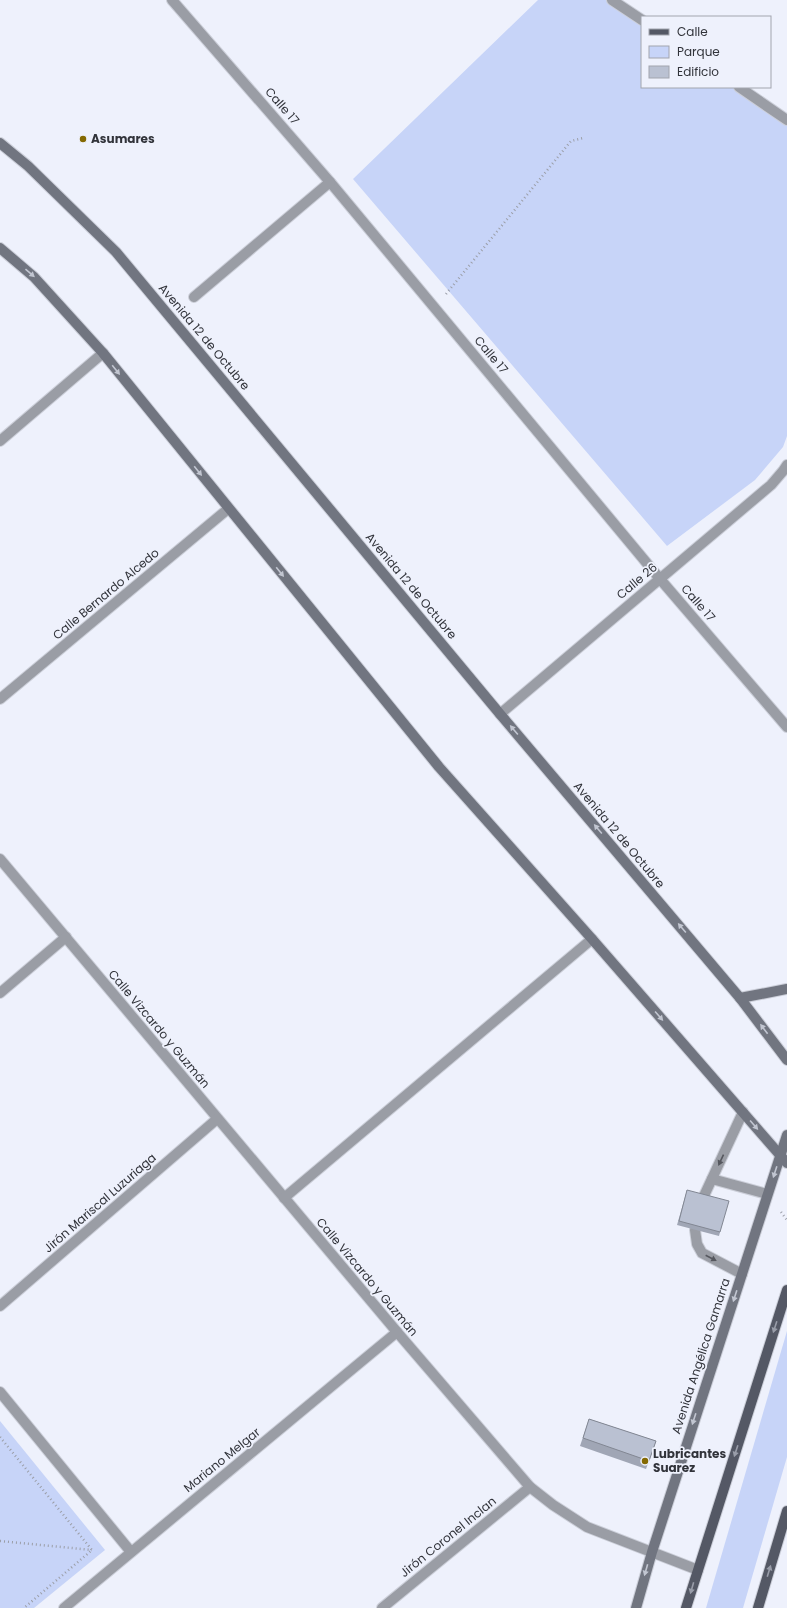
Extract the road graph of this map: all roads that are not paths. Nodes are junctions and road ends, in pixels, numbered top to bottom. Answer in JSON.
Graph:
{"nodes":[{"id":1,"x":172,"y":0,"type":"edge"},
{"id":2,"x":612,"y":0,"type":"edge"},
{"id":3,"x":641,"y":19,"type":"edge"},
{"id":4,"x":740,"y":88,"type":"edge"},
{"id":5,"x":787,"y":120,"type":"edge"},
{"id":6,"x":0,"y":143,"type":"edge"},
{"id":7,"x":330,"y":182,"type":"junction"},
{"id":8,"x":0,"y":248,"type":"edge"},
{"id":9,"x":194,"y":297,"type":"dead end"},
{"id":10,"x":103,"y":353,"type":"junction"},
{"id":11,"x":0,"y":441,"type":"edge"},
{"id":12,"x":787,"y":465,"type":"edge"},
{"id":13,"x":228,"y":509,"type":"junction"},
{"id":14,"x":660,"y":579,"type":"junction"},
{"id":15,"x":0,"y":699,"type":"edge"},
{"id":16,"x":500,"y":714,"type":"junction"},
{"id":17,"x":787,"y":727,"type":"edge"},
{"id":18,"x":0,"y":859,"type":"edge"},
{"id":19,"x":66,"y":937,"type":"junction"},
{"id":20,"x":592,"y":939,"type":"junction"},
{"id":21,"x":787,"y":989,"type":"edge"},
{"id":22,"x":0,"y":993,"type":"edge"},
{"id":23,"x":740,"y":998,"type":"junction"},
{"id":24,"x":787,"y":1060,"type":"edge"},
{"id":25,"x":743,"y":1112,"type":"junction"},
{"id":26,"x":217,"y":1119,"type":"junction"},
{"id":27,"x":787,"y":1135,"type":"edge"},
{"id":28,"x":780,"y":1155,"type":"junction"},
{"id":29,"x":787,"y":1163,"type":"edge"},
{"id":30,"x":712,"y":1179,"type":"junction"},
{"id":31,"x":768,"y":1194,"type":"junction"},
{"id":32,"x":284,"y":1198,"type":"junction"},
{"id":33,"x":703,"y":1198,"type":"edge"},
{"id":34,"x":695,"y":1230,"type":"edge"},
{"id":35,"x":742,"y":1274,"type":"junction"},
{"id":36,"x":787,"y":1290,"type":"edge"},
{"id":37,"x":0,"y":1306,"type":"edge"},
{"id":38,"x":397,"y":1332,"type":"junction"},
{"id":39,"x":0,"y":1392,"type":"edge"},
{"id":40,"x":530,"y":1487,"type":"junction"},
{"id":41,"x":787,"y":1511,"type":"edge"},
{"id":42,"x":131,"y":1552,"type":"junction"},
{"id":43,"x":652,"y":1552,"type":"junction"},
{"id":44,"x":698,"y":1570,"type":"junction"},
{"id":45,"x":64,"y":1608,"type":"edge"},
{"id":46,"x":382,"y":1608,"type":"edge"},
{"id":47,"x":636,"y":1608,"type":"edge"},
{"id":48,"x":686,"y":1608,"type":"edge"},
{"id":49,"x":758,"y":1608,"type":"edge"}],
"edges":[{"from":1,"to":7,"type":"street","name":"Calle 17"},
{"from":2,"to":3,"type":"street"},
{"from":4,"to":5,"type":"street"},
{"from":6,"to":16,"type":"main road","name":"Avenida 12 de Octubre"},
{"from":7,"to":9,"type":"street"},
{"from":7,"to":14,"type":"street","name":"Calle 17"},
{"from":8,"to":10,"type":"main road","one_way":true},
{"from":10,"to":11,"type":"street"},
{"from":10,"to":13,"type":"main road","one_way":true},
{"from":12,"to":14,"type":"street","name":"Calle 26"},
{"from":13,"to":15,"type":"street","name":"Calle Bernardo Alcedo"},
{"from":13,"to":20,"type":"main road","one_way":true},
{"from":14,"to":16,"type":"street","name":"Calle 26"},
{"from":14,"to":17,"type":"street","name":"Calle 17"},
{"from":23,"to":16,"type":"main road","name":"Avenida 12 de Octubre","one_way":true},
{"from":18,"to":19,"type":"street","name":"Calle Vizcardo y Guzmán"},
{"from":19,"to":22,"type":"street"},
{"from":19,"to":26,"type":"street","name":"Calle Vizcardo y Guzmán"},
{"from":20,"to":25,"type":"main road","one_way":true},
{"from":20,"to":32,"type":"street"},
{"from":21,"to":23,"type":"main road"},
{"from":24,"to":23,"type":"main road","name":"Avenida 12 de Octubre","one_way":true},
{"from":25,"to":28,"type":"main road","one_way":true},
{"from":25,"to":30,"type":"street","one_way":true},
{"from":26,"to":32,"type":"street","name":"Calle Vizcardo y Guzmán"},
{"from":26,"to":37,"type":"street","name":"Jirón Mariscal Luzuriaga"},
{"from":27,"to":28,"type":"main road","name":"Avenida Angélica Gamarra"},
{"from":28,"to":29,"type":"main road"},
{"from":28,"to":31,"type":"main road","name":"Avenida Angélica Gamarra","one_way":true},
{"from":30,"to":31,"type":"street"},
{"from":30,"to":33,"type":"street"},
{"from":31,"to":35,"type":"main road","name":"Avenida Angélica Gamarra"},
{"from":32,"to":38,"type":"street","name":"Calle Vizcardo y Guzmán"},
{"from":34,"to":35,"type":"street","one_way":true},
{"from":35,"to":43,"type":"main road","name":"Avenida Angélica Gamarra","one_way":true},
{"from":36,"to":44,"type":"main road","one_way":true},
{"from":38,"to":40,"type":"street","name":"Calle Vizcardo y Guzmán"},
{"from":38,"to":42,"type":"street","name":"Mariano Melgar"},
{"from":39,"to":42,"type":"street"},
{"from":40,"to":43,"type":"street","name":"Calle Vizcardo y Guzmán"},
{"from":40,"to":46,"type":"street","name":"Jirón Coronel Inclan"},
{"from":49,"to":41,"type":"main road","one_way":true},
{"from":42,"to":45,"type":"street","name":"Mariano Melgar"},
{"from":43,"to":44,"type":"street","name":"Calle Vizcardo y Guzmán"},
{"from":43,"to":47,"type":"main road","name":"Avenida Angélica Gamarra","one_way":true},
{"from":44,"to":48,"type":"main road","one_way":true}]}
